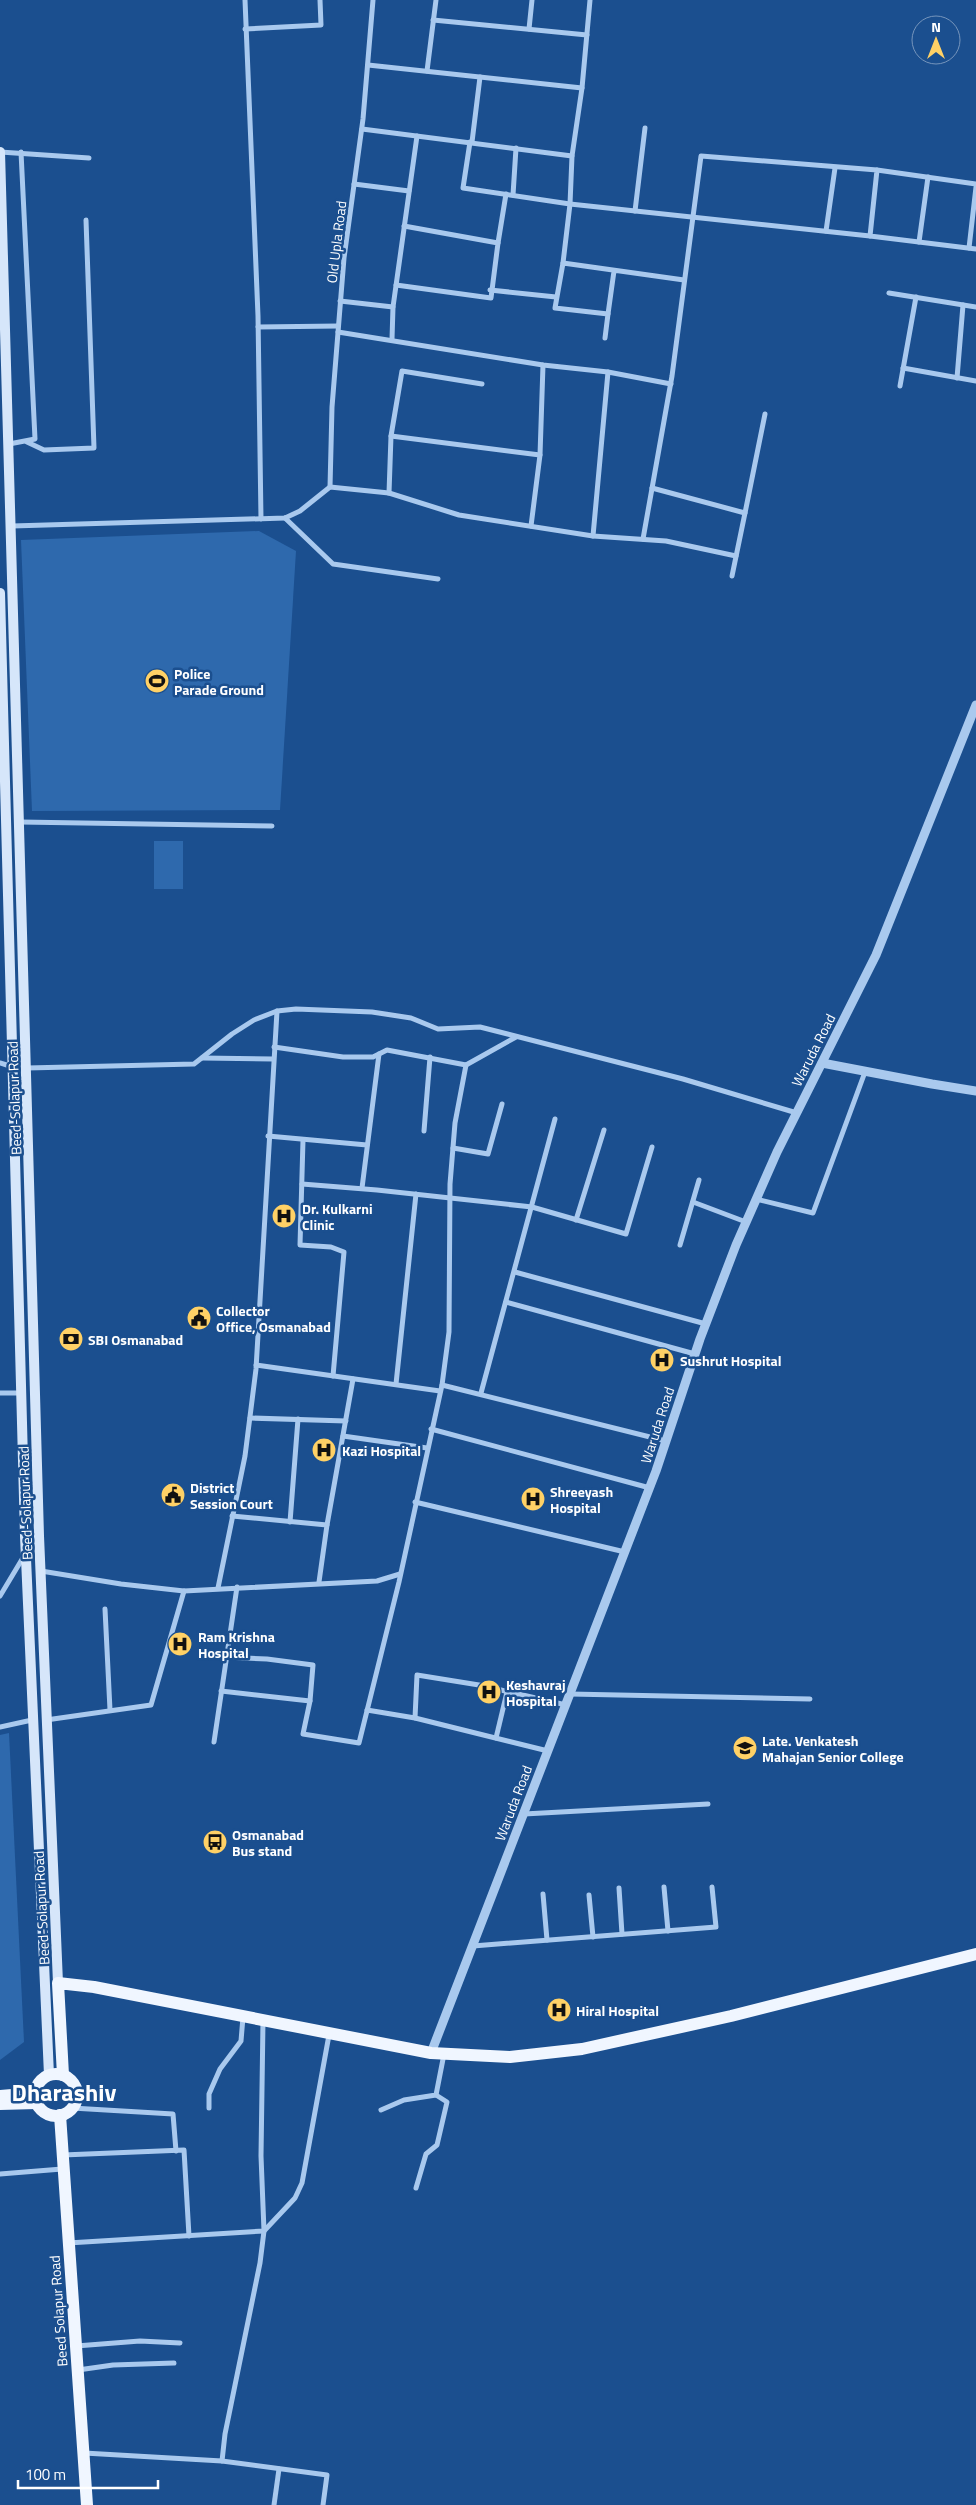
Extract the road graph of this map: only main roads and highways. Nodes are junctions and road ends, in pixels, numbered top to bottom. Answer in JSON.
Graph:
{"nodes":[{"id":1,"x":0,"y":152,"type":"edge"},
{"id":2,"x":0,"y":592,"type":"edge"},
{"id":3,"x":1,"y":705,"type":"edge"},
{"id":4,"x":3,"y":797,"type":"edge"},
{"id":5,"x":4,"y":911,"type":"edge"},
{"id":6,"x":976,"y":1954,"type":"edge"},
{"id":7,"x":58,"y":1984,"type":"junction"},
{"id":8,"x":49,"y":2075,"type":"junction"},
{"id":9,"x":63,"y":2075,"type":"junction"},
{"id":10,"x":0,"y":2096,"type":"edge"},
{"id":11,"x":36,"y":2098,"type":"junction"},
{"id":12,"x":0,"y":2104,"type":"edge"},
{"id":13,"x":60,"y":2115,"type":"junction"},
{"id":14,"x":87,"y":2505,"type":"edge"}],
"edges":[{"from":1,"to":7,"type":"main road","name":"Beed-Solapur Road"},
{"from":2,"to":3,"type":"main road","name":"Beed-Solapur Road"},
{"from":3,"to":4,"type":"main road","name":"Beed-Solapur Road"},
{"from":4,"to":5,"type":"main road","name":"Beed-Solapur Road"},
{"from":5,"to":8,"type":"main road","name":"Beed-Solapur Road"},
{"from":6,"to":7,"type":"main road"},
{"from":7,"to":9,"type":"main road"},
{"from":8,"to":9,"type":"main road"},
{"from":8,"to":11,"type":"main road"},
{"from":9,"to":13,"type":"main road"},
{"from":10,"to":11,"type":"main road"},
{"from":11,"to":12,"type":"main road"},
{"from":11,"to":13,"type":"main road"},
{"from":13,"to":14,"type":"main road","name":"Beed Solapur Road"}]}
